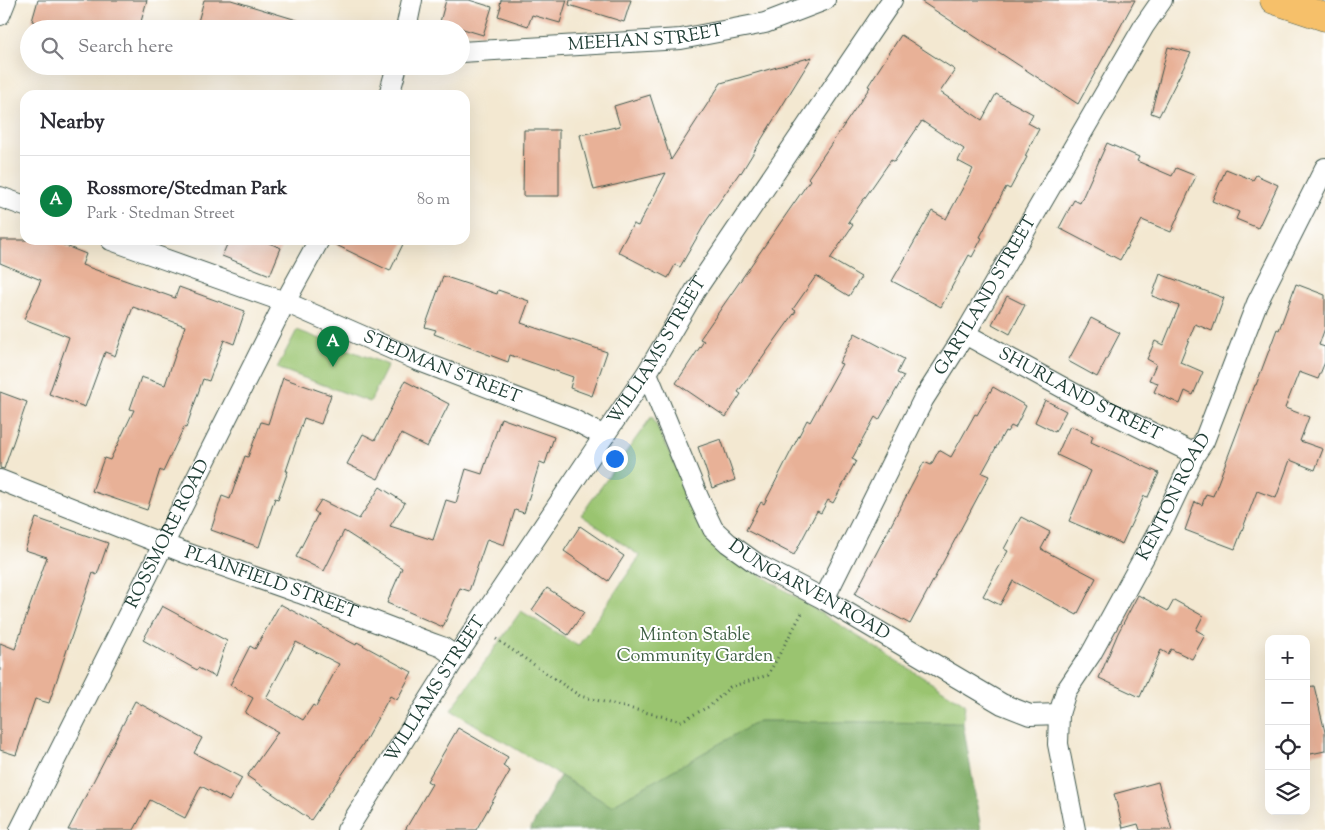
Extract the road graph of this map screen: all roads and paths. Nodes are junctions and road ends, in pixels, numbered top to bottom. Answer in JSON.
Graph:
{"nodes":[{"id":1,"x":6,"y":0,"type":"edge"},
{"id":2,"x":412,"y":0,"type":"edge"},
{"id":3,"x":826,"y":0,"type":"edge"},
{"id":4,"x":892,"y":0,"type":"edge"},
{"id":5,"x":1162,"y":0,"type":"edge"},
{"id":6,"x":1274,"y":0,"type":"edge"},
{"id":7,"x":0,"y":15,"type":"edge"},
{"id":8,"x":1325,"y":17,"type":"edge"},
{"id":9,"x":408,"y":20,"type":"edge"},
{"id":10,"x":470,"y":51,"type":"edge"},
{"id":11,"x":395,"y":75,"type":"edge"},
{"id":12,"x":390,"y":90,"type":"edge"},
{"id":13,"x":1325,"y":168,"type":"edge"},
{"id":14,"x":0,"y":197,"type":"edge"},
{"id":15,"x":20,"y":204,"type":"edge"},
{"id":16,"x":126,"y":245,"type":"edge"},
{"id":17,"x":316,"y":245,"type":"edge"},
{"id":18,"x":285,"y":302,"type":"junction"},
{"id":19,"x":965,"y":334,"type":"junction"},
{"id":20,"x":648,"y":373,"type":"junction"},
{"id":21,"x":604,"y":436,"type":"junction"},
{"id":22,"x":1194,"y":454,"type":"junction"},
{"id":23,"x":0,"y":480,"type":"edge"},
{"id":24,"x":162,"y":543,"type":"junction"},
{"id":25,"x":818,"y":596,"type":"junction"},
{"id":26,"x":477,"y":626,"type":"junction"},
{"id":27,"x":456,"y":657,"type":"junction"},
{"id":28,"x":1059,"y":714,"type":"junction"},
{"id":29,"x":20,"y":830,"type":"edge"},
{"id":30,"x":347,"y":830,"type":"edge"},
{"id":31,"x":1075,"y":830,"type":"edge"}],
"edges":[{"from":1,"to":7,"type":"street"},
{"from":2,"to":9,"type":"street"},
{"from":3,"to":10,"type":"street","name":"MEEHAN STREET"},
{"from":4,"to":20,"type":"street","name":"WILLIAMS STREET"},
{"from":5,"to":19,"type":"street","name":"GARTLAND STREET"},
{"from":6,"to":8,"type":"main road"},
{"from":11,"to":12,"type":"street"},
{"from":13,"to":22,"type":"street","name":"KENTON ROAD"},
{"from":14,"to":15,"type":"street"},
{"from":16,"to":18,"type":"street","name":"STEDMAN STREET"},
{"from":17,"to":18,"type":"street","name":"ROSSMORE ROAD"},
{"from":18,"to":21,"type":"street","name":"STEDMAN STREET"},
{"from":18,"to":24,"type":"street","name":"ROSSMORE ROAD"},
{"from":19,"to":22,"type":"street","name":"SHURLAND STREET"},
{"from":19,"to":25,"type":"street","name":"GARTLAND STREET"},
{"from":20,"to":21,"type":"street","name":"WILLIAMS STREET"},
{"from":20,"to":25,"type":"street","name":"DUNGARVEN ROAD"},
{"from":21,"to":26,"type":"street","name":"WILLIAMS STREET"},
{"from":22,"to":28,"type":"street","name":"KENTON ROAD"},
{"from":23,"to":24,"type":"street","name":"PLAINFIELD STREET"},
{"from":24,"to":27,"type":"street","name":"PLAINFIELD STREET"},
{"from":24,"to":29,"type":"street","name":"ROSSMORE ROAD"},
{"from":25,"to":26,"type":"path"},
{"from":25,"to":28,"type":"street","name":"DUNGARVEN ROAD"},
{"from":26,"to":27,"type":"street","name":"WILLIAMS STREET"},
{"from":27,"to":30,"type":"street","name":"WILLIAMS STREET"},
{"from":28,"to":31,"type":"street","name":"KENTON ROAD"}]}
